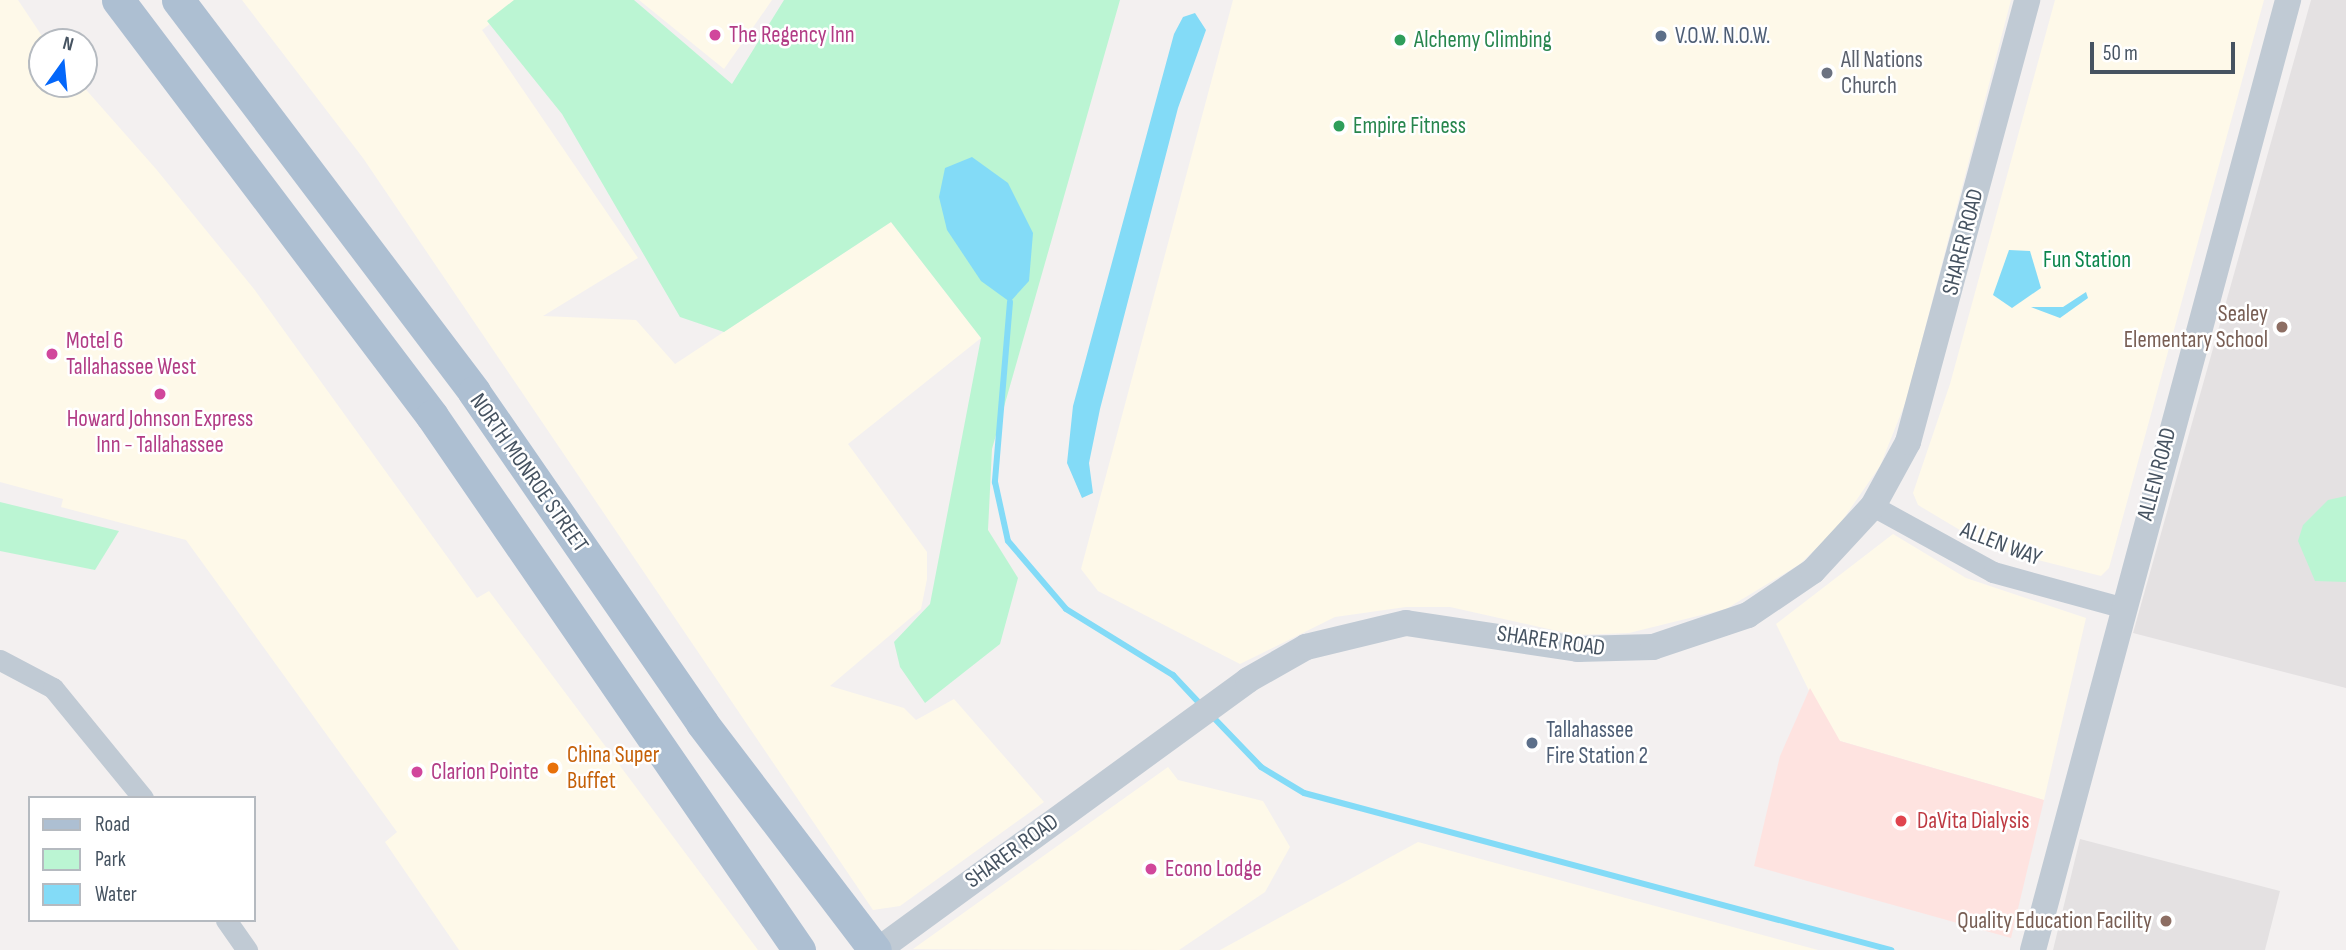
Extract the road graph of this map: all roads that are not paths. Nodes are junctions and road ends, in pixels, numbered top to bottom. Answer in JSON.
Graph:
{"nodes":[{"id":1,"x":118,"y":0,"type":"edge"},
{"id":2,"x":178,"y":0,"type":"edge"},
{"id":3,"x":2027,"y":0,"type":"edge"},
{"id":4,"x":2288,"y":0,"type":"edge"},
{"id":5,"x":218,"y":53,"type":"junction"},
{"id":6,"x":178,"y":73,"type":"junction"},
{"id":7,"x":449,"y":360,"type":"junction"},
{"id":8,"x":412,"y":388,"type":"junction"},
{"id":9,"x":474,"y":392,"type":"junction"},
{"id":10,"x":432,"y":416,"type":"junction"},
{"id":11,"x":1873,"y":506,"type":"junction"},
{"id":12,"x":2121,"y":607,"type":"junction"},
{"id":13,"x":642,"y":637,"type":"junction"},
{"id":14,"x":597,"y":656,"type":"junction"},
{"id":15,"x":0,"y":660,"type":"edge"},
{"id":16,"x":672,"y":677,"type":"junction"},
{"id":17,"x":630,"y":704,"type":"junction"},
{"id":18,"x":142,"y":796,"type":"edge"},
{"id":19,"x":227,"y":922,"type":"edge"},
{"id":20,"x":247,"y":950,"type":"edge"},
{"id":21,"x":799,"y":950,"type":"edge"},
{"id":22,"x":876,"y":950,"type":"edge"},
{"id":23,"x":2033,"y":950,"type":"edge"}],
"edges":[{"from":1,"to":6,"type":"main road","name":"NORTH MONROE STREET"},
{"from":2,"to":5,"type":"main road","name":"NORTH MONROE STREET"},
{"from":3,"to":11,"type":"street","name":"SHARER ROAD"},
{"from":4,"to":12,"type":"street","name":"ALLEN ROAD"},
{"from":5,"to":6,"type":"main road"},
{"from":5,"to":7,"type":"main road","name":"NORTH MONROE STREET"},
{"from":6,"to":8,"type":"main road","name":"NORTH MONROE STREET"},
{"from":7,"to":8,"type":"main road"},
{"from":7,"to":9,"type":"main road","name":"NORTH MONROE STREET"},
{"from":8,"to":10,"type":"main road","name":"NORTH MONROE STREET"},
{"from":9,"to":10,"type":"main road"},
{"from":9,"to":13,"type":"main road","name":"NORTH MONROE STREET"},
{"from":10,"to":14,"type":"main road","name":"NORTH MONROE STREET"},
{"from":11,"to":12,"type":"street","name":"ALLEN WAY"},
{"from":11,"to":22,"type":"street","name":"SHARER ROAD"},
{"from":12,"to":23,"type":"street","name":"ALLEN ROAD"},
{"from":13,"to":14,"type":"main road"},
{"from":13,"to":16,"type":"main road","name":"NORTH MONROE STREET"},
{"from":14,"to":17,"type":"main road","name":"NORTH MONROE STREET"},
{"from":15,"to":18,"type":"street"},
{"from":16,"to":17,"type":"main road"},
{"from":16,"to":22,"type":"main road","name":"NORTH MONROE STREET"},
{"from":17,"to":21,"type":"main road","name":"NORTH MONROE STREET"},
{"from":19,"to":20,"type":"street"}]}
